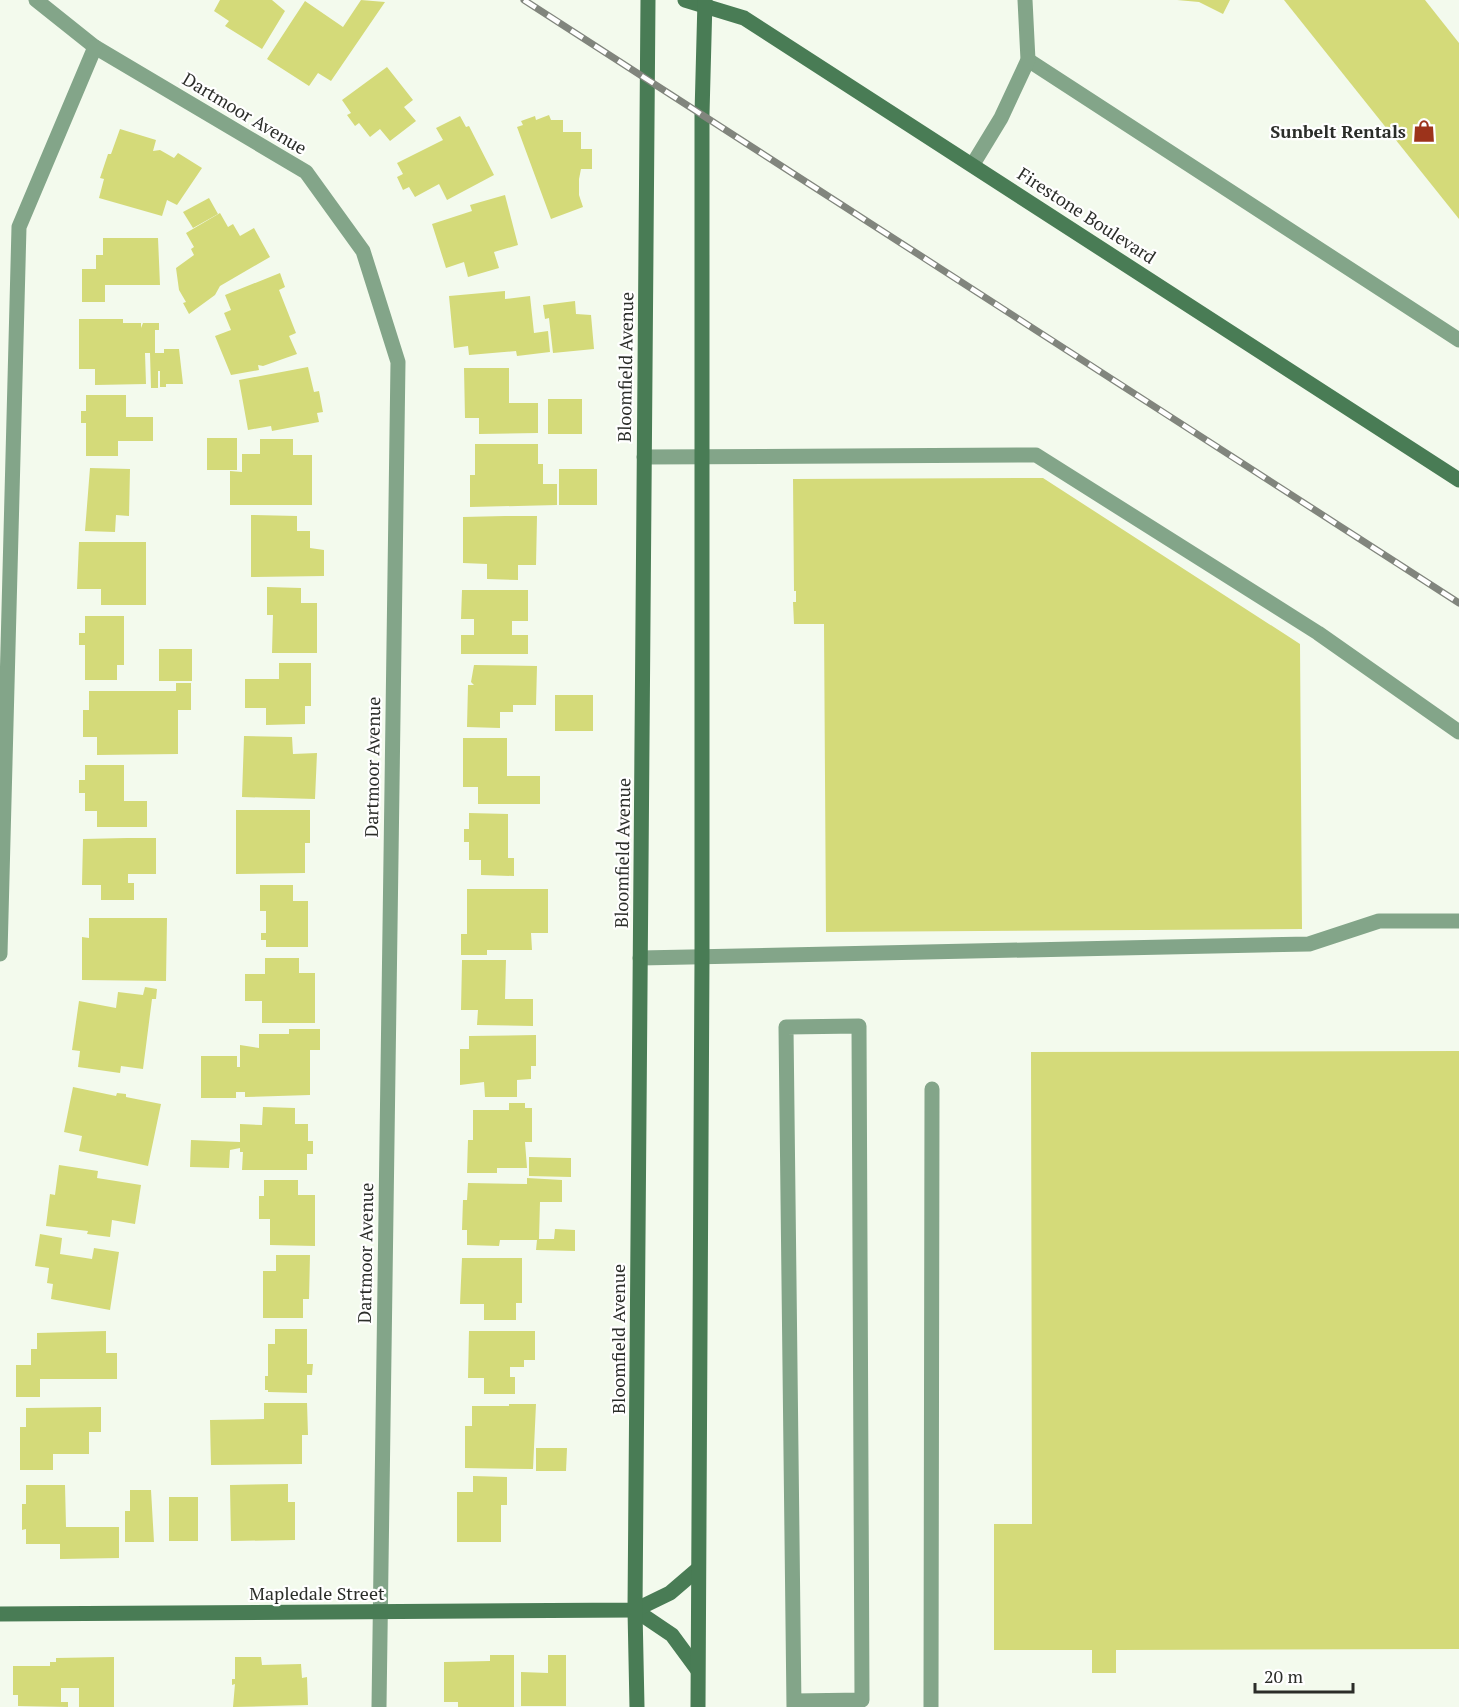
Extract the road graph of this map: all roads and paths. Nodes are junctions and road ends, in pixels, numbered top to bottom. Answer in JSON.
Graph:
{"nodes":[{"id":1,"x":36,"y":0,"type":"edge"},
{"id":2,"x":648,"y":0,"type":"edge"},
{"id":3,"x":685,"y":0,"type":"edge"},
{"id":4,"x":1026,"y":0,"type":"edge"},
{"id":5,"x":705,"y":2,"type":"edge"},
{"id":6,"x":95,"y":47,"type":"junction"},
{"id":7,"x":1028,"y":60,"type":"junction"},
{"id":8,"x":973,"y":164,"type":"junction"},
{"id":9,"x":1459,"y":340,"type":"edge"},
{"id":10,"x":644,"y":457,"type":"junction"},
{"id":11,"x":702,"y":457,"type":"junction"},
{"id":12,"x":1459,"y":480,"type":"edge"},
{"id":13,"x":1459,"y":732,"type":"edge"},
{"id":14,"x":1459,"y":921,"type":"edge"},
{"id":15,"x":0,"y":954,"type":"edge"},
{"id":16,"x":640,"y":958,"type":"junction"},
{"id":17,"x":702,"y":958,"type":"junction"},
{"id":18,"x":933,"y":1089,"type":"dead end"},
{"id":19,"x":698,"y":1569,"type":"junction"},
{"id":20,"x":635,"y":1610,"type":"junction"},
{"id":21,"x":379,"y":1612,"type":"junction"},
{"id":22,"x":0,"y":1614,"type":"edge"},
{"id":23,"x":697,"y":1668,"type":"junction"},
{"id":24,"x":794,"y":1704,"type":"edge"},
{"id":25,"x":379,"y":1707,"type":"edge"},
{"id":26,"x":637,"y":1707,"type":"edge"},
{"id":27,"x":698,"y":1707,"type":"edge"},
{"id":28,"x":931,"y":1707,"type":"edge"}],
"edges":[{"from":1,"to":6,"type":"street","name":"Dartmoor Avenue"},
{"from":2,"to":10,"type":"main road","name":"Bloomfield Avenue"},
{"from":3,"to":5,"type":"main road","name":"Firestone Boulevard"},
{"from":4,"to":7,"type":"street"},
{"from":5,"to":8,"type":"main road","name":"Firestone Boulevard"},
{"from":5,"to":11,"type":"main road"},
{"from":6,"to":15,"type":"street"},
{"from":6,"to":21,"type":"street","name":"Dartmoor Avenue"},
{"from":7,"to":8,"type":"street"},
{"from":7,"to":9,"type":"street"},
{"from":8,"to":12,"type":"main road","name":"Firestone Boulevard"},
{"from":10,"to":11,"type":"street"},
{"from":10,"to":16,"type":"main road","name":"Bloomfield Avenue"},
{"from":11,"to":13,"type":"street"},
{"from":11,"to":17,"type":"main road"},
{"from":14,"to":17,"type":"street"},
{"from":16,"to":17,"type":"street"},
{"from":16,"to":20,"type":"main road","name":"Bloomfield Avenue"},
{"from":17,"to":19,"type":"main road"},
{"from":18,"to":28,"type":"street"},
{"from":19,"to":20,"type":"main road"},
{"from":19,"to":23,"type":"main road"},
{"from":20,"to":21,"type":"main road","name":"Mapledale Street"},
{"from":20,"to":23,"type":"main road"},
{"from":20,"to":26,"type":"main road","name":"Bloomfield Avenue"},
{"from":21,"to":22,"type":"main road","name":"Mapledale Street"},
{"from":21,"to":25,"type":"street","name":"Dartmoor Avenue"},
{"from":23,"to":27,"type":"main road"},
{"from":24,"to":24,"type":"street"}]}
